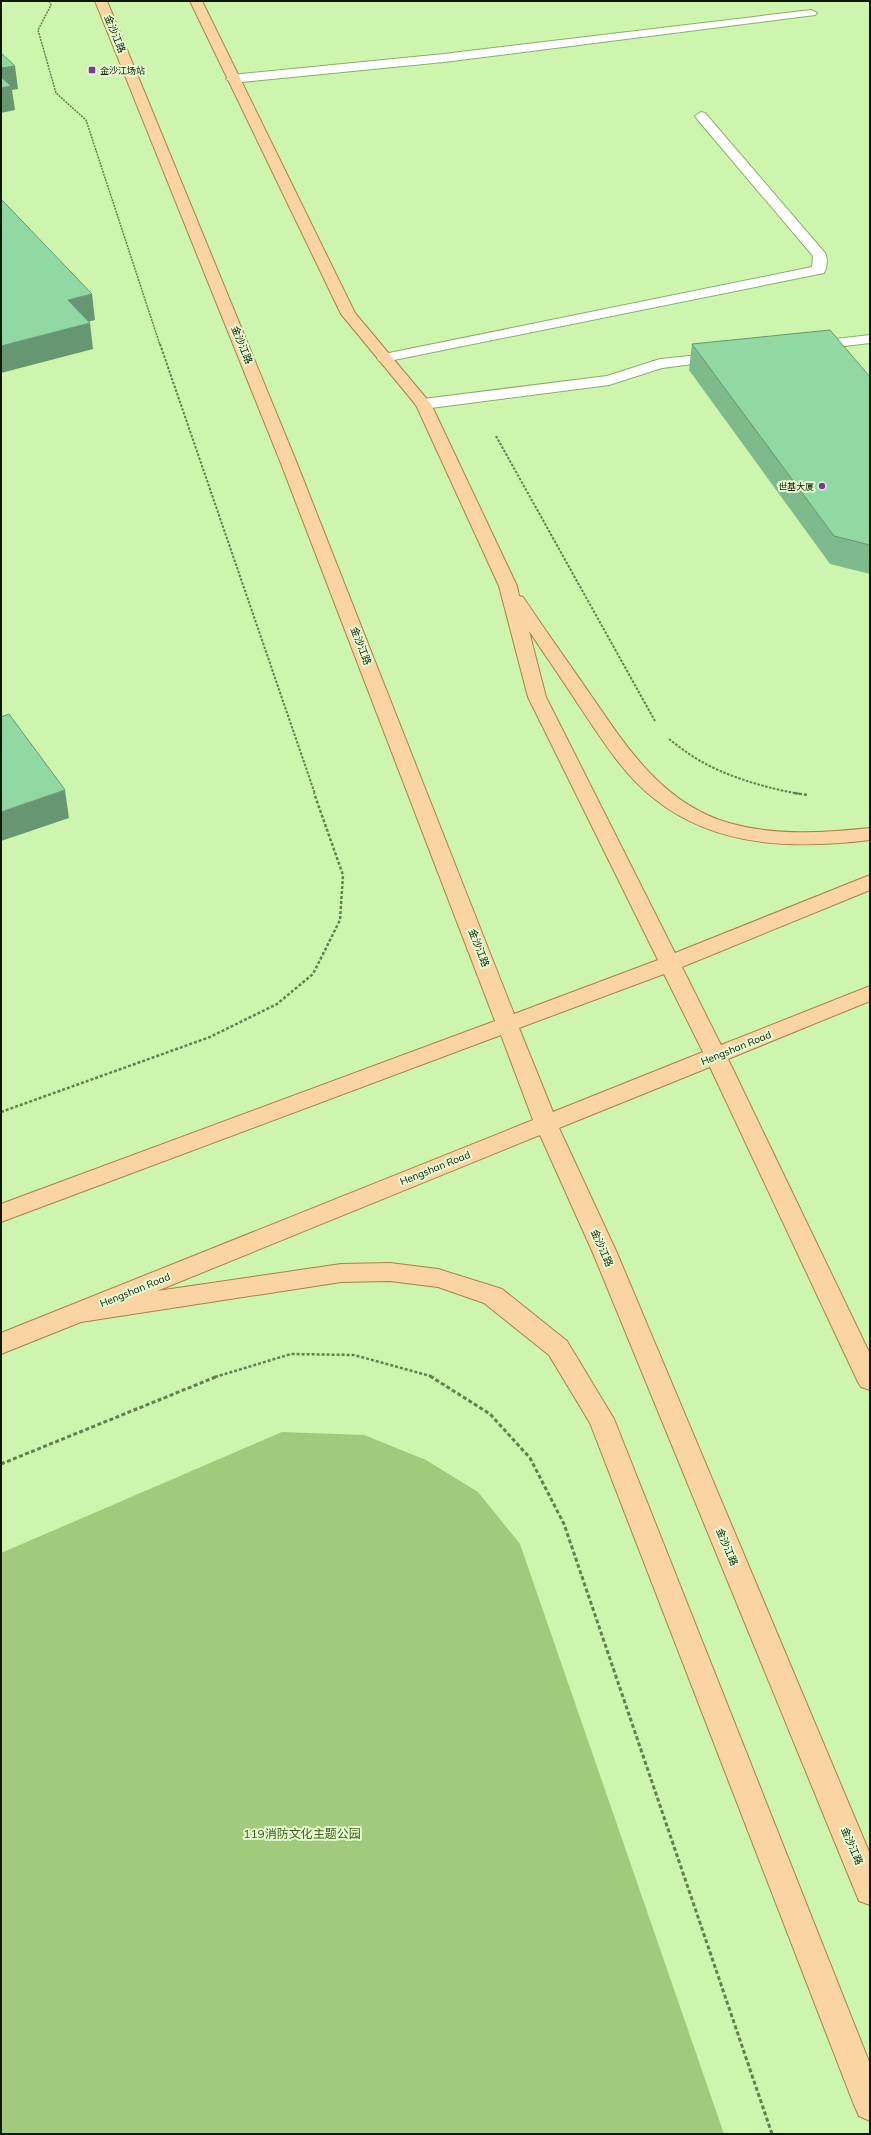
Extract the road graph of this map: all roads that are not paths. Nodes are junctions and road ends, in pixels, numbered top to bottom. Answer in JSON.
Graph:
{"nodes":[{"id":1,"x":101,"y":1,"type":"edge"},
{"id":2,"x":196,"y":1,"type":"edge"},
{"id":3,"x":811,"y":13,"type":"dead end"},
{"id":4,"x":232,"y":79,"type":"junction"},
{"id":5,"x":700,"y":116,"type":"dead end"},
{"id":6,"x":870,"y":339,"type":"edge"},
{"id":7,"x":800,"y":348,"type":"edge"},
{"id":8,"x":730,"y":356,"type":"edge"},
{"id":9,"x":384,"y":358,"type":"junction"},
{"id":10,"x":423,"y":404,"type":"junction"},
{"id":11,"x":508,"y":586,"type":"junction"},
{"id":12,"x":870,"y":834,"type":"edge"},
{"id":13,"x":870,"y":882,"type":"edge"},
{"id":14,"x":669,"y":964,"type":"junction"},
{"id":15,"x":870,"y":993,"type":"edge"},
{"id":16,"x":508,"y":1023,"type":"junction"},
{"id":17,"x":716,"y":1057,"type":"junction"},
{"id":18,"x":546,"y":1124,"type":"junction"},
{"id":19,"x":1,"y":1213,"type":"edge"},
{"id":20,"x":77,"y":1313,"type":"junction"},
{"id":21,"x":1,"y":1344,"type":"edge"},
{"id":22,"x":870,"y":1380,"type":"edge"},
{"id":23,"x":870,"y":1890,"type":"edge"},
{"id":24,"x":870,"y":2105,"type":"edge"}],
"edges":[{"from":1,"to":16,"type":"main road","name":"金沙江路"},
{"from":2,"to":4,"type":"main road"},
{"from":3,"to":4,"type":"lane"},
{"from":4,"to":9,"type":"main road"},
{"from":5,"to":9,"type":"lane"},
{"from":6,"to":7,"type":"lane"},
{"from":8,"to":10,"type":"lane"},
{"from":9,"to":10,"type":"main road"},
{"from":10,"to":11,"type":"main road"},
{"from":11,"to":12,"type":"main road"},
{"from":11,"to":14,"type":"main road"},
{"from":13,"to":14,"type":"main road"},
{"from":14,"to":16,"type":"main road"},
{"from":14,"to":17,"type":"main road"},
{"from":15,"to":17,"type":"main road","name":"Hengshan Road"},
{"from":16,"to":18,"type":"main road","name":"金沙江路"},
{"from":16,"to":19,"type":"main road"},
{"from":17,"to":18,"type":"main road","name":"Hengshan Road"},
{"from":17,"to":22,"type":"main road"},
{"from":18,"to":20,"type":"main road","name":"Hengshan Road"},
{"from":18,"to":23,"type":"main road","name":"金沙江路"},
{"from":20,"to":21,"type":"main road","name":"Hengshan Road"},
{"from":20,"to":24,"type":"main road"}]}
